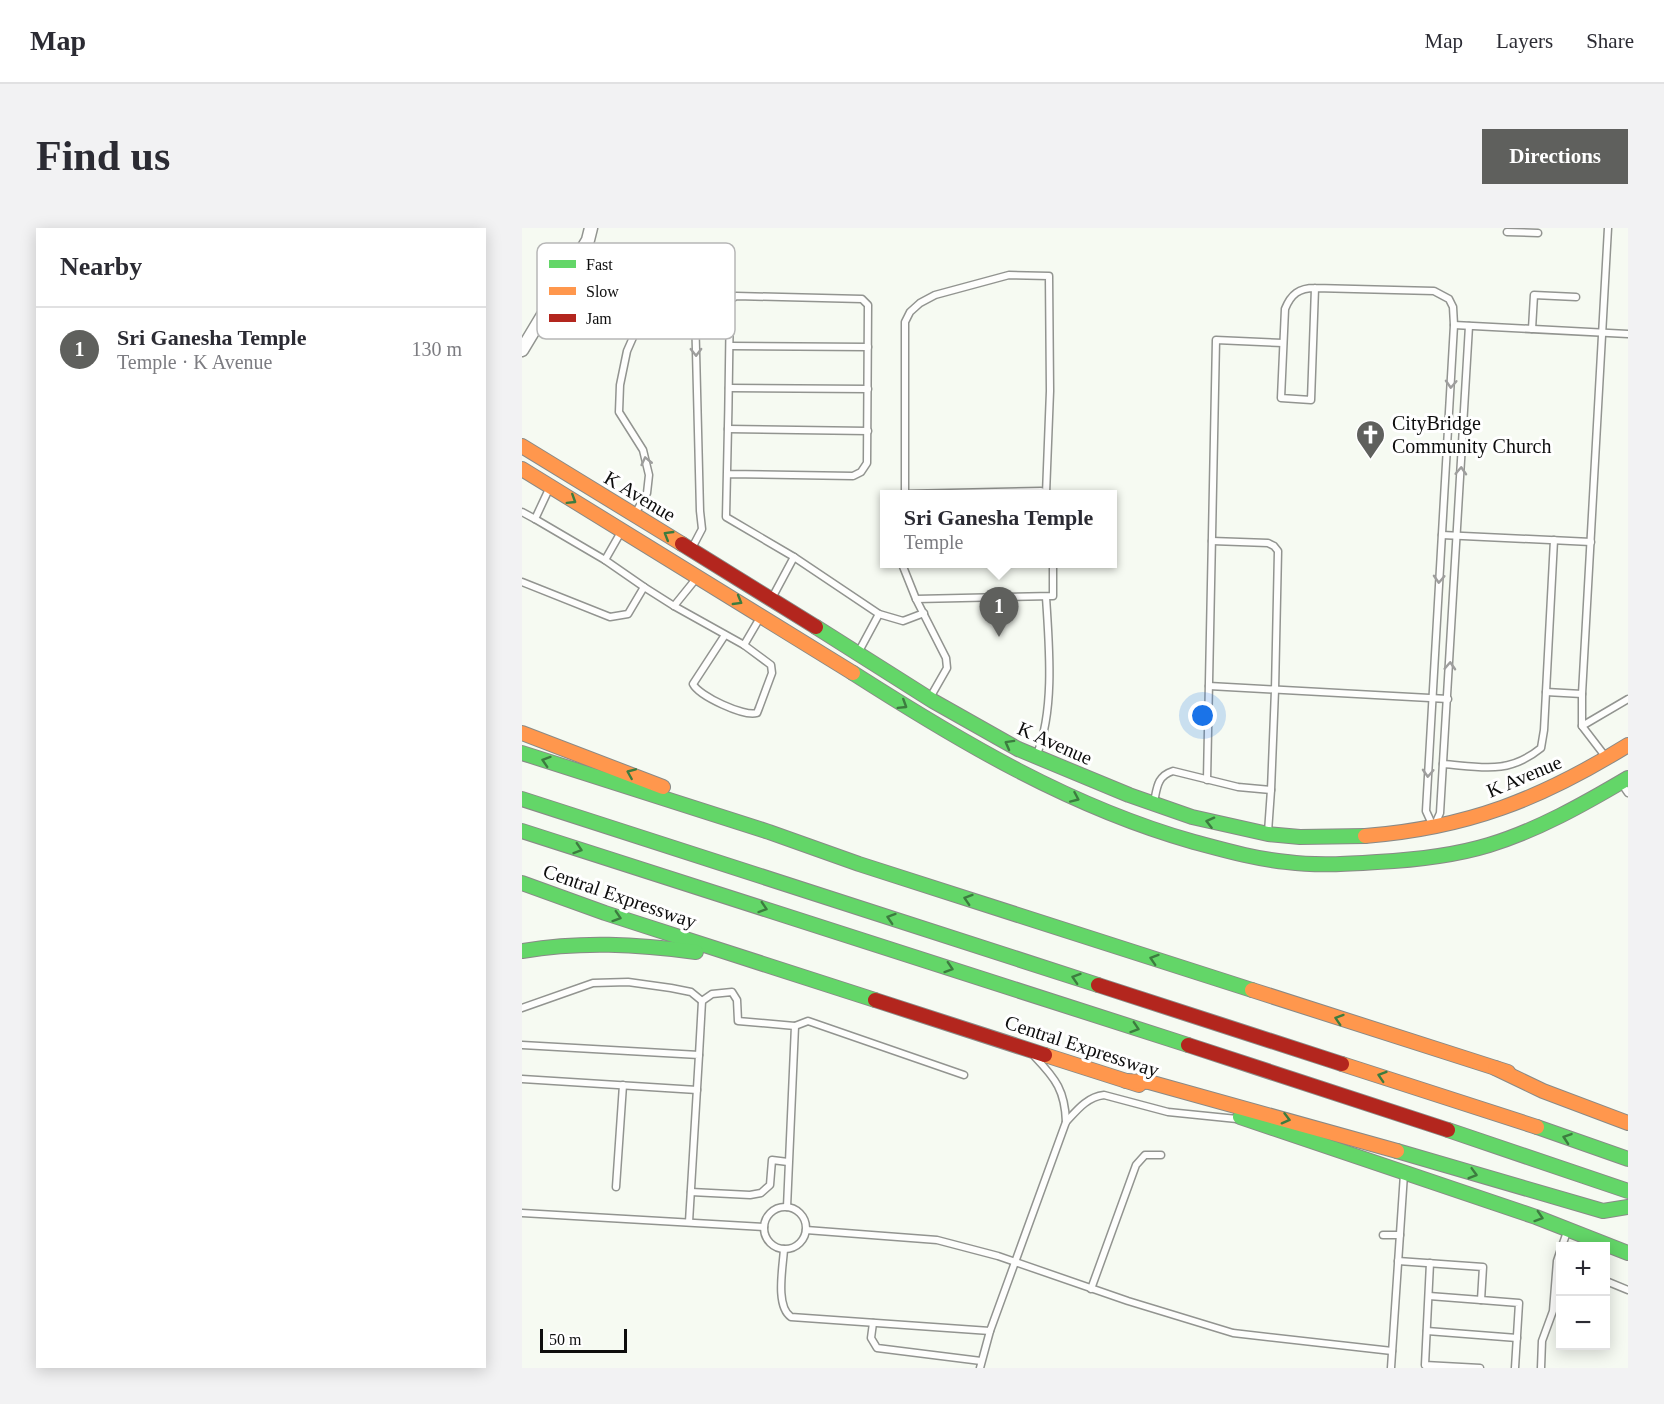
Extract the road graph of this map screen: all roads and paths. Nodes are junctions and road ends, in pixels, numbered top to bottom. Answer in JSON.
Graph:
{"nodes":[{"id":1,"x":591,"y":228,"type":"edge"},
{"id":2,"x":1608,"y":228,"type":"edge"},
{"id":3,"x":1507,"y":232,"type":"dead end"},
{"id":4,"x":1538,"y":233,"type":"dead end"},
{"id":5,"x":586,"y":243,"type":"edge"},
{"id":6,"x":1315,"y":288,"type":"junction"},
{"id":7,"x":735,"y":297,"type":"edge"},
{"id":8,"x":1576,"y":297,"type":"dead end"},
{"id":9,"x":537,"y":325,"type":"edge"},
{"id":10,"x":1454,"y":326,"type":"junction"},
{"id":11,"x":1469,"y":327,"type":"junction"},
{"id":12,"x":1532,"y":329,"type":"junction"},
{"id":13,"x":1602,"y":332,"type":"junction"},
{"id":14,"x":1628,"y":334,"type":"edge"},
{"id":15,"x":632,"y":339,"type":"edge"},
{"id":16,"x":696,"y":339,"type":"edge"},
{"id":17,"x":730,"y":339,"type":"edge"},
{"id":18,"x":1283,"y":343,"type":"junction"},
{"id":19,"x":730,"y":346,"type":"junction"},
{"id":20,"x":868,"y":347,"type":"junction"},
{"id":21,"x":522,"y":350,"type":"edge"},
{"id":22,"x":729,"y":388,"type":"junction"},
{"id":23,"x":868,"y":389,"type":"junction"},
{"id":24,"x":728,"y":429,"type":"junction"},
{"id":25,"x":868,"y":431,"type":"junction"},
{"id":26,"x":522,"y":447,"type":"edge"},
{"id":27,"x":522,"y":469,"type":"edge"},
{"id":28,"x":727,"y":474,"type":"junction"},
{"id":29,"x":550,"y":487,"type":"junction"},
{"id":30,"x":905,"y":490,"type":"edge"},
{"id":31,"x":1046,"y":490,"type":"edge"},
{"id":32,"x":523,"y":515,"type":"edge"},
{"id":33,"x":634,"y":515,"type":"junction"},
{"id":34,"x":535,"y":519,"type":"junction"},
{"id":35,"x":622,"y":531,"type":"junction"},
{"id":36,"x":1442,"y":535,"type":"junction"},
{"id":37,"x":1457,"y":536,"type":"junction"},
{"id":38,"x":1554,"y":540,"type":"junction"},
{"id":39,"x":1212,"y":541,"type":"junction"},
{"id":40,"x":1591,"y":542,"type":"junction"},
{"id":41,"x":691,"y":550,"type":"junction"},
{"id":42,"x":794,"y":557,"type":"junction"},
{"id":43,"x":605,"y":560,"type":"junction"},
{"id":44,"x":904,"y":568,"type":"edge"},
{"id":45,"x":1053,"y":568,"type":"edge"},
{"id":46,"x":697,"y":577,"type":"junction"},
{"id":47,"x":522,"y":582,"type":"edge"},
{"id":48,"x":644,"y":587,"type":"junction"},
{"id":49,"x":1046,"y":597,"type":"junction"},
{"id":50,"x":771,"y":599,"type":"junction"},
{"id":51,"x":916,"y":599,"type":"junction"},
{"id":52,"x":674,"y":606,"type":"junction"},
{"id":53,"x":924,"y":613,"type":"junction"},
{"id":54,"x":879,"y":614,"type":"junction"},
{"id":55,"x":761,"y":615,"type":"junction"},
{"id":56,"x":726,"y":635,"type":"junction"},
{"id":57,"x":744,"y":645,"type":"junction"},
{"id":58,"x":857,"y":653,"type":"junction"},
{"id":59,"x":1209,"y":686,"type":"junction"},
{"id":60,"x":1275,"y":690,"type":"junction"},
{"id":61,"x":1546,"y":692,"type":"junction"},
{"id":62,"x":1582,"y":694,"type":"junction"},
{"id":63,"x":1432,"y":698,"type":"junction"},
{"id":64,"x":929,"y":699,"type":"junction"},
{"id":65,"x":1448,"y":699,"type":"junction"},
{"id":66,"x":1628,"y":699,"type":"edge"},
{"id":67,"x":1582,"y":726,"type":"junction"},
{"id":68,"x":522,"y":733,"type":"edge"},
{"id":69,"x":1628,"y":745,"type":"edge"},
{"id":70,"x":522,"y":753,"type":"edge"},
{"id":71,"x":1036,"y":758,"type":"junction"},
{"id":72,"x":1606,"y":759,"type":"junction"},
{"id":73,"x":1443,"y":764,"type":"junction"},
{"id":74,"x":1207,"y":780,"type":"junction"},
{"id":75,"x":1626,"y":785,"type":"edge"},
{"id":76,"x":1271,"y":790,"type":"junction"},
{"id":77,"x":522,"y":799,"type":"edge"},
{"id":78,"x":1154,"y":805,"type":"junction"},
{"id":79,"x":522,"y":831,"type":"edge"},
{"id":80,"x":1267,"y":834,"type":"junction"},
{"id":81,"x":781,"y":837,"type":"junction"},
{"id":82,"x":1433,"y":843,"type":"junction"},
{"id":83,"x":1264,"y":859,"type":"junction"},
{"id":84,"x":522,"y":883,"type":"edge"},
{"id":85,"x":522,"y":951,"type":"edge"},
{"id":86,"x":752,"y":960,"type":"junction"},
{"id":87,"x":702,"y":1001,"type":"junction"},
{"id":88,"x":522,"y":1008,"type":"edge"},
{"id":89,"x":795,"y":1026,"type":"junction"},
{"id":90,"x":522,"y":1045,"type":"edge"},
{"id":91,"x":1027,"y":1049,"type":"junction"},
{"id":92,"x":699,"y":1055,"type":"junction"},
{"id":93,"x":1495,"y":1068,"type":"junction"},
{"id":94,"x":964,"y":1075,"type":"dead end"},
{"id":95,"x":522,"y":1079,"type":"edge"},
{"id":96,"x":1126,"y":1081,"type":"junction"},
{"id":97,"x":623,"y":1085,"type":"junction"},
{"id":98,"x":697,"y":1090,"type":"junction"},
{"id":99,"x":1628,"y":1112,"type":"edge"},
{"id":100,"x":1250,"y":1120,"type":"junction"},
{"id":101,"x":1066,"y":1122,"type":"junction"},
{"id":102,"x":1628,"y":1123,"type":"edge"},
{"id":103,"x":1161,"y":1155,"type":"dead end"},
{"id":104,"x":1628,"y":1159,"type":"edge"},
{"id":105,"x":788,"y":1162,"type":"junction"},
{"id":106,"x":1404,"y":1170,"type":"junction"},
{"id":107,"x":616,"y":1187,"type":"dead end"},
{"id":108,"x":1628,"y":1191,"type":"edge"},
{"id":109,"x":691,"y":1192,"type":"junction"},
{"id":110,"x":787,"y":1207,"type":"junction"},
{"id":111,"x":1628,"y":1207,"type":"edge"},
{"id":112,"x":522,"y":1213,"type":"edge"},
{"id":113,"x":689,"y":1222,"type":"junction"},
{"id":114,"x":764,"y":1227,"type":"junction"},
{"id":115,"x":1568,"y":1228,"type":"junction"},
{"id":116,"x":806,"y":1230,"type":"junction"},
{"id":117,"x":1383,"y":1235,"type":"dead end"},
{"id":118,"x":1400,"y":1235,"type":"junction"},
{"id":119,"x":1563,"y":1242,"type":"edge"},
{"id":120,"x":784,"y":1249,"type":"junction"},
{"id":121,"x":1628,"y":1252,"type":"edge"},
{"id":122,"x":1398,"y":1261,"type":"junction"},
{"id":123,"x":1013,"y":1262,"type":"junction"},
{"id":124,"x":1430,"y":1263,"type":"junction"},
{"id":125,"x":1610,"y":1283,"type":"edge"},
{"id":126,"x":1556,"y":1286,"type":"edge"},
{"id":127,"x":1091,"y":1289,"type":"junction"},
{"id":128,"x":1628,"y":1290,"type":"edge"},
{"id":129,"x":1428,"y":1296,"type":"junction"},
{"id":130,"x":1481,"y":1300,"type":"junction"},
{"id":131,"x":873,"y":1323,"type":"junction"},
{"id":132,"x":990,"y":1331,"type":"junction"},
{"id":133,"x":1427,"y":1331,"type":"junction"},
{"id":134,"x":1517,"y":1338,"type":"junction"},
{"id":135,"x":1392,"y":1351,"type":"junction"},
{"id":136,"x":981,"y":1364,"type":"edge"},
{"id":137,"x":1391,"y":1368,"type":"edge"},
{"id":138,"x":1480,"y":1368,"type":"edge"},
{"id":139,"x":1515,"y":1368,"type":"edge"},
{"id":140,"x":1541,"y":1368,"type":"edge"}],
"edges":[{"from":1,"to":5,"type":"street"},
{"from":2,"to":13,"type":"lane"},
{"from":3,"to":4,"type":"lane"},
{"from":6,"to":10,"type":"lane"},
{"from":6,"to":18,"type":"lane"},
{"from":6,"to":18,"type":"lane"},
{"from":7,"to":20,"type":"lane"},
{"from":8,"to":12,"type":"lane"},
{"from":9,"to":21,"type":"street"},
{"from":10,"to":11,"type":"lane"},
{"from":10,"to":36,"type":"lane","one_way":true},
{"from":11,"to":12,"type":"lane"},
{"from":37,"to":11,"type":"lane","one_way":true},
{"from":12,"to":13,"type":"lane"},
{"from":13,"to":14,"type":"lane"},
{"from":13,"to":40,"type":"lane"},
{"from":33,"to":15,"type":"lane","one_way":true},
{"from":16,"to":41,"type":"lane","one_way":true},
{"from":17,"to":19,"type":"lane"},
{"from":18,"to":39,"type":"lane"},
{"from":19,"to":20,"type":"lane"},
{"from":19,"to":22,"type":"lane"},
{"from":20,"to":23,"type":"lane"},
{"from":22,"to":23,"type":"lane"},
{"from":22,"to":24,"type":"lane"},
{"from":23,"to":25,"type":"lane"},
{"from":24,"to":25,"type":"lane"},
{"from":24,"to":28,"type":"lane"},
{"from":25,"to":28,"type":"lane"},
{"from":26,"to":33,"type":"main road","name":"K Avenue"},
{"from":27,"to":29,"type":"main road","name":"K Avenue"},
{"from":28,"to":42,"type":"lane"},
{"from":29,"to":34,"type":"lane"},
{"from":29,"to":35,"type":"main road","name":"K Avenue","one_way":true},
{"from":30,"to":31,"type":"lane"},
{"from":32,"to":34,"type":"lane"},
{"from":33,"to":35,"type":"main road"},
{"from":41,"to":33,"type":"main road","name":"K Avenue","one_way":true},
{"from":34,"to":43,"type":"lane"},
{"from":35,"to":43,"type":"lane"},
{"from":35,"to":46,"type":"main road","name":"K Avenue"},
{"from":36,"to":37,"type":"lane"},
{"from":36,"to":63,"type":"lane","one_way":true},
{"from":37,"to":38,"type":"lane"},
{"from":65,"to":37,"type":"lane","one_way":true},
{"from":38,"to":40,"type":"lane"},
{"from":38,"to":61,"type":"lane"},
{"from":39,"to":59,"type":"lane"},
{"from":39,"to":60,"type":"lane"},
{"from":40,"to":62,"type":"lane"},
{"from":41,"to":50,"type":"main road","name":"K Avenue"},
{"from":42,"to":50,"type":"lane"},
{"from":42,"to":54,"type":"lane"},
{"from":43,"to":48,"type":"lane"},
{"from":44,"to":51,"type":"lane"},
{"from":45,"to":49,"type":"lane"},
{"from":46,"to":52,"type":"lane"},
{"from":46,"to":55,"type":"main road","name":"K Avenue","one_way":true},
{"from":47,"to":48,"type":"lane"},
{"from":48,"to":52,"type":"lane"},
{"from":49,"to":51,"type":"lane"},
{"from":49,"to":71,"type":"lane"},
{"from":50,"to":55,"type":"main road"},
{"from":50,"to":58,"type":"main road","name":"K Avenue"},
{"from":51,"to":53,"type":"lane"},
{"from":52,"to":56,"type":"lane"},
{"from":53,"to":54,"type":"lane"},
{"from":53,"to":64,"type":"lane"},
{"from":54,"to":58,"type":"lane"},
{"from":55,"to":57,"type":"lane"},
{"from":55,"to":83,"type":"main road","name":"K Avenue","one_way":true},
{"from":56,"to":57,"type":"lane"},
{"from":56,"to":57,"type":"lane"},
{"from":58,"to":64,"type":"main road","name":"K Avenue"},
{"from":59,"to":60,"type":"lane"},
{"from":59,"to":74,"type":"lane"},
{"from":60,"to":63,"type":"lane"},
{"from":60,"to":76,"type":"lane"},
{"from":61,"to":62,"type":"lane"},
{"from":61,"to":73,"type":"lane"},
{"from":62,"to":67,"type":"lane"},
{"from":63,"to":65,"type":"lane"},
{"from":63,"to":82,"type":"lane","one_way":true},
{"from":71,"to":64,"type":"main road","name":"K Avenue","one_way":true},
{"from":65,"to":73,"type":"lane"},
{"from":66,"to":67,"type":"lane"},
{"from":67,"to":72,"type":"lane"},
{"from":81,"to":68,"type":"main road","one_way":true},
{"from":69,"to":72,"type":"main road","name":"K Avenue"},
{"from":81,"to":70,"type":"main road","one_way":true},
{"from":71,"to":78,"type":"main road","name":"K Avenue"},
{"from":72,"to":75,"type":"main road"},
{"from":72,"to":82,"type":"main road","name":"K Avenue"},
{"from":73,"to":82,"type":"lane"},
{"from":74,"to":76,"type":"lane"},
{"from":74,"to":78,"type":"lane"},
{"from":75,"to":82,"type":"main road","name":"K Avenue"},
{"from":76,"to":80,"type":"lane"},
{"from":104,"to":77,"type":"main road","one_way":true},
{"from":80,"to":78,"type":"main road","name":"K Avenue","one_way":true},
{"from":79,"to":108,"type":"main road","name":"Central Expressway","one_way":true},
{"from":80,"to":82,"type":"main road","name":"K Avenue"},
{"from":80,"to":83,"type":"main road"},
{"from":93,"to":81,"type":"main road","one_way":true},
{"from":82,"to":83,"type":"main road","name":"K Avenue"},
{"from":84,"to":86,"type":"main road","name":"Central Expressway","one_way":true},
{"from":85,"to":86,"type":"main road"},
{"from":86,"to":91,"type":"main road","name":"Central Expressway"},
{"from":87,"to":88,"type":"lane"},
{"from":87,"to":89,"type":"lane"},
{"from":87,"to":92,"type":"lane"},
{"from":89,"to":94,"type":"lane"},
{"from":89,"to":105,"type":"lane"},
{"from":90,"to":92,"type":"lane"},
{"from":91,"to":96,"type":"main road","name":"Central Expressway"},
{"from":91,"to":101,"type":"lane"},
{"from":92,"to":98,"type":"lane"},
{"from":93,"to":99,"type":"main road"},
{"from":93,"to":102,"type":"main road"},
{"from":95,"to":97,"type":"lane"},
{"from":96,"to":100,"type":"main road","name":"Central Expressway"},
{"from":96,"to":111,"type":"main road","one_way":true},
{"from":97,"to":98,"type":"lane"},
{"from":97,"to":107,"type":"lane"},
{"from":98,"to":109,"type":"lane"},
{"from":100,"to":101,"type":"lane"},
{"from":100,"to":106,"type":"main road","name":"Central Expressway"},
{"from":101,"to":123,"type":"lane"},
{"from":103,"to":127,"type":"lane"},
{"from":105,"to":109,"type":"lane"},
{"from":105,"to":110,"type":"lane"},
{"from":106,"to":115,"type":"main road","name":"Central Expressway","one_way":true},
{"from":106,"to":118,"type":"lane"},
{"from":109,"to":113,"type":"lane"},
{"from":110,"to":114,"type":"lane"},
{"from":110,"to":116,"type":"lane"},
{"from":112,"to":113,"type":"lane"},
{"from":113,"to":114,"type":"lane"},
{"from":114,"to":120,"type":"lane"},
{"from":115,"to":119,"type":"lane"},
{"from":115,"to":121,"type":"main road","name":"Central Expressway"},
{"from":116,"to":120,"type":"lane"},
{"from":116,"to":123,"type":"lane"},
{"from":117,"to":118,"type":"lane"},
{"from":118,"to":122,"type":"lane"},
{"from":120,"to":131,"type":"lane"},
{"from":122,"to":124,"type":"lane"},
{"from":122,"to":135,"type":"lane"},
{"from":123,"to":127,"type":"lane"},
{"from":123,"to":132,"type":"lane"},
{"from":124,"to":129,"type":"lane"},
{"from":124,"to":130,"type":"lane"},
{"from":125,"to":128,"type":"lane"},
{"from":126,"to":140,"type":"lane"},
{"from":127,"to":135,"type":"lane"},
{"from":129,"to":130,"type":"lane"},
{"from":129,"to":133,"type":"lane"},
{"from":130,"to":134,"type":"lane"},
{"from":131,"to":132,"type":"lane"},
{"from":131,"to":136,"type":"lane"},
{"from":132,"to":136,"type":"lane"},
{"from":133,"to":134,"type":"lane"},
{"from":133,"to":138,"type":"lane"},
{"from":134,"to":139,"type":"lane"},
{"from":135,"to":137,"type":"lane"}]}
